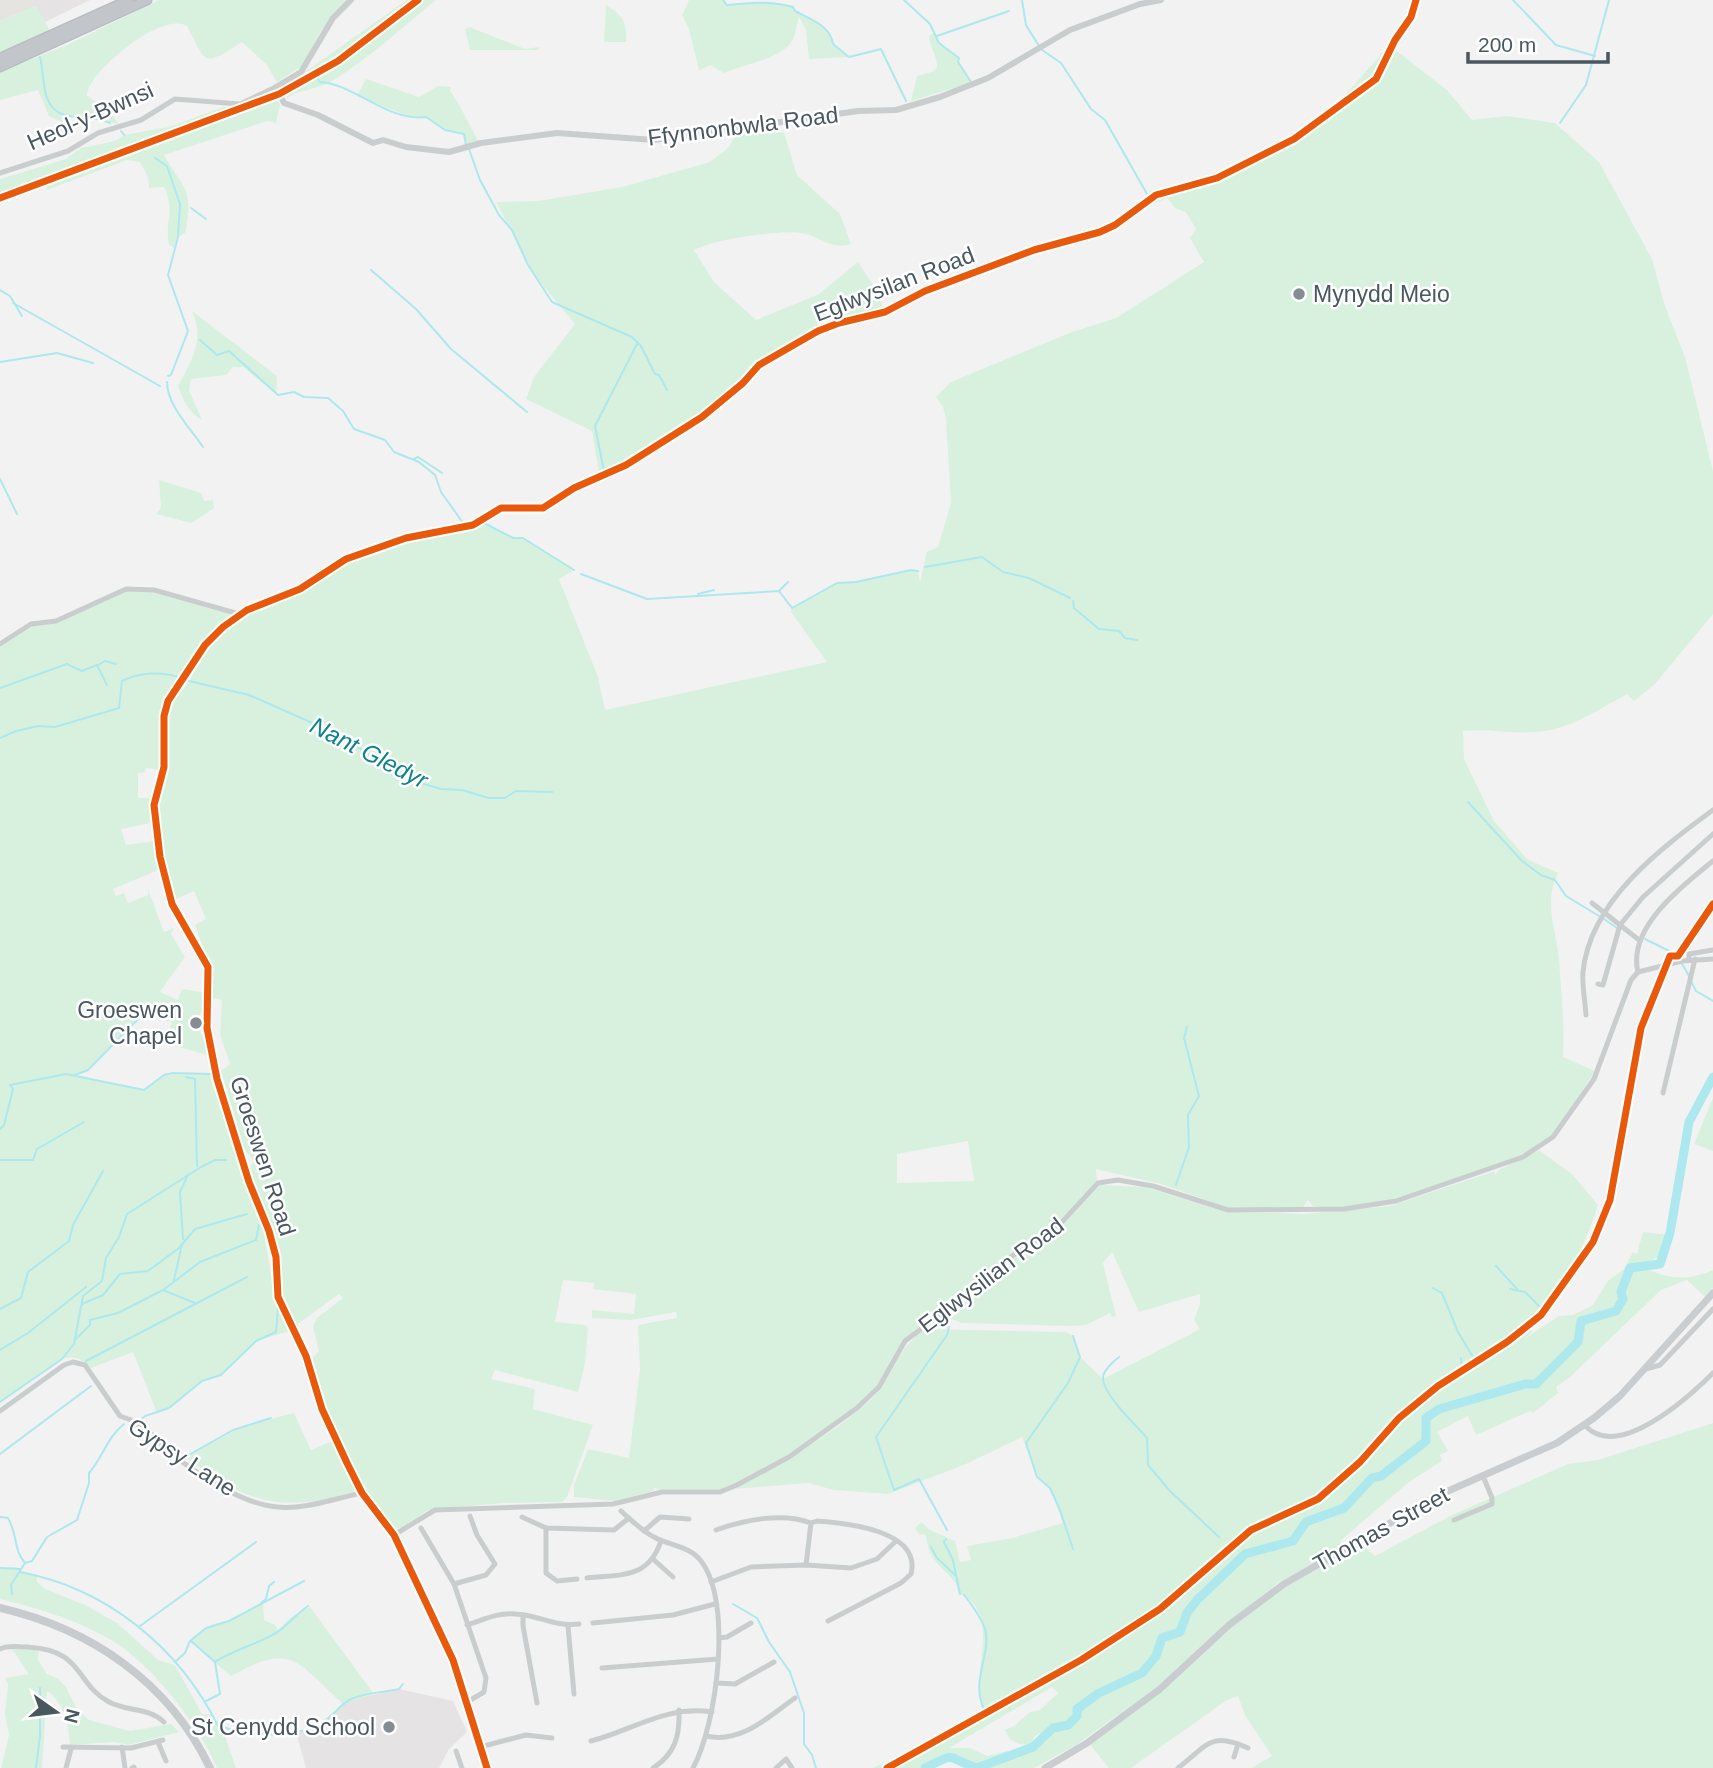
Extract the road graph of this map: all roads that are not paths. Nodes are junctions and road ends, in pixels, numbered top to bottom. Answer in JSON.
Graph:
{"nodes":[{"id":1,"x":129,"y":0,"type":"edge"},
{"id":2,"x":147,"y":0,"type":"edge"},
{"id":3,"x":351,"y":0,"type":"edge"},
{"id":4,"x":1161,"y":0,"type":"edge"},
{"id":5,"x":1416,"y":0,"type":"edge"},
{"id":6,"x":0,"y":58,"type":"edge"},
{"id":7,"x":0,"y":67,"type":"edge"},
{"id":8,"x":276,"y":87,"type":"junction"},
{"id":9,"x":0,"y":173,"type":"edge"},
{"id":10,"x":239,"y":614,"type":"junction"},
{"id":11,"x":0,"y":644,"type":"edge"},
{"id":12,"x":1713,"y":810,"type":"edge"},
{"id":13,"x":1713,"y":834,"type":"edge"},
{"id":14,"x":1713,"y":861,"type":"edge"},
{"id":15,"x":1592,"y":903,"type":"dead end"},
{"id":16,"x":1604,"y":912,"type":"junction"},
{"id":17,"x":1620,"y":925,"type":"junction"},
{"id":18,"x":1639,"y":940,"type":"junction"},
{"id":19,"x":1713,"y":950,"type":"edge"},
{"id":20,"x":1692,"y":959,"type":"junction"},
{"id":21,"x":1713,"y":960,"type":"edge"},
{"id":22,"x":1637,"y":972,"type":"junction"},
{"id":23,"x":1598,"y":984,"type":"dead end"},
{"id":24,"x":1586,"y":1015,"type":"dead end"},
{"id":25,"x":1663,"y":1093,"type":"dead end"},
{"id":26,"x":1712,"y":1296,"type":"edge"},
{"id":27,"x":1713,"y":1309,"type":"edge"},
{"id":28,"x":1644,"y":1369,"type":"junction"},
{"id":29,"x":1713,"y":1373,"type":"edge"},
{"id":30,"x":0,"y":1411,"type":"edge"},
{"id":31,"x":1584,"y":1424,"type":"junction"},
{"id":32,"x":1483,"y":1476,"type":"junction"},
{"id":33,"x":362,"y":1493,"type":"junction"},
{"id":34,"x":621,"y":1511,"type":"dead end"},
{"id":35,"x":470,"y":1516,"type":"dead end"},
{"id":36,"x":522,"y":1517,"type":"dead end"},
{"id":37,"x":629,"y":1518,"type":"junction"},
{"id":38,"x":689,"y":1519,"type":"dead end"},
{"id":39,"x":1454,"y":1520,"type":"dead end"},
{"id":40,"x":811,"y":1523,"type":"junction"},
{"id":41,"x":421,"y":1528,"type":"dead end"},
{"id":42,"x":547,"y":1528,"type":"junction"},
{"id":43,"x":716,"y":1530,"type":"dead end"},
{"id":44,"x":644,"y":1531,"type":"junction"},
{"id":45,"x":394,"y":1535,"type":"junction"},
{"id":46,"x":662,"y":1541,"type":"junction"},
{"id":47,"x":895,"y":1542,"type":"junction"},
{"id":48,"x":654,"y":1560,"type":"junction"},
{"id":49,"x":806,"y":1565,"type":"junction"},
{"id":50,"x":673,"y":1577,"type":"dead end"},
{"id":51,"x":587,"y":1578,"type":"dead end"},
{"id":52,"x":577,"y":1579,"type":"dead end"},
{"id":53,"x":711,"y":1583,"type":"junction"},
{"id":54,"x":454,"y":1584,"type":"junction"},
{"id":55,"x":715,"y":1604,"type":"junction"},
{"id":56,"x":0,"y":1608,"type":"edge"},
{"id":57,"x":523,"y":1615,"type":"junction"},
{"id":58,"x":828,"y":1621,"type":"dead end"},
{"id":59,"x":593,"y":1623,"type":"dead end"},
{"id":60,"x":751,"y":1623,"type":"dead end"},
{"id":61,"x":579,"y":1624,"type":"dead end"},
{"id":62,"x":467,"y":1625,"type":"junction"},
{"id":63,"x":568,"y":1626,"type":"junction"},
{"id":64,"x":4,"y":1636,"type":"dead end"},
{"id":65,"x":719,"y":1638,"type":"junction"},
{"id":66,"x":3,"y":1647,"type":"edge"},
{"id":67,"x":718,"y":1660,"type":"junction"},
{"id":68,"x":774,"y":1662,"type":"dead end"},
{"id":69,"x":602,"y":1668,"type":"dead end"},
{"id":70,"x":716,"y":1683,"type":"junction"},
{"id":71,"x":574,"y":1694,"type":"dead end"},
{"id":72,"x":796,"y":1699,"type":"dead end"},
{"id":73,"x":467,"y":1702,"type":"junction"},
{"id":74,"x":537,"y":1703,"type":"dead end"},
{"id":75,"x":678,"y":1710,"type":"junction"},
{"id":76,"x":712,"y":1712,"type":"junction"},
{"id":77,"x":153,"y":1725,"type":"dead end"},
{"id":78,"x":706,"y":1736,"type":"junction"},
{"id":79,"x":552,"y":1738,"type":"dead end"},
{"id":80,"x":591,"y":1741,"type":"dead end"},
{"id":81,"x":1238,"y":1744,"type":"junction"},
{"id":82,"x":63,"y":1747,"type":"dead end"},
{"id":83,"x":122,"y":1747,"type":"junction"},
{"id":84,"x":480,"y":1747,"type":"junction"},
{"id":85,"x":1248,"y":1748,"type":"dead end"},
{"id":86,"x":71,"y":1749,"type":"junction"},
{"id":87,"x":456,"y":1751,"type":"dead end"},
{"id":88,"x":1234,"y":1757,"type":"dead end"},
{"id":89,"x":166,"y":1761,"type":"dead end"},
{"id":90,"x":65,"y":1768,"type":"edge"},
{"id":91,"x":125,"y":1768,"type":"edge"},
{"id":92,"x":210,"y":1768,"type":"edge"},
{"id":93,"x":461,"y":1768,"type":"edge"},
{"id":94,"x":487,"y":1768,"type":"edge"},
{"id":95,"x":653,"y":1768,"type":"edge"},
{"id":96,"x":692,"y":1768,"type":"edge"},
{"id":97,"x":776,"y":1768,"type":"edge"},
{"id":98,"x":792,"y":1768,"type":"edge"},
{"id":99,"x":1045,"y":1768,"type":"edge"},
{"id":100,"x":1178,"y":1768,"type":"edge"}],
"edges":[{"from":1,"to":6,"type":"highway"},
{"from":2,"to":7,"type":"highway"},
{"from":3,"to":8,"type":"street"},
{"from":4,"to":8,"type":"street","name":"Ffynnonbwla Road"},
{"from":5,"to":10,"type":"street","name":"Eglwysilan Road"},
{"from":8,"to":9,"type":"street","name":"Heol-y-Bwnsi"},
{"from":10,"to":11,"type":"street"},
{"from":10,"to":33,"type":"street","name":"Groeswen Road"},
{"from":12,"to":16,"type":"street"},
{"from":13,"to":17,"type":"street"},
{"from":14,"to":18,"type":"street"},
{"from":15,"to":16,"type":"street"},
{"from":16,"to":17,"type":"street"},
{"from":16,"to":24,"type":"street"},
{"from":17,"to":18,"type":"street"},
{"from":17,"to":23,"type":"street"},
{"from":18,"to":22,"type":"street"},
{"from":19,"to":20,"type":"street"},
{"from":20,"to":21,"type":"street"},
{"from":20,"to":22,"type":"street"},
{"from":20,"to":25,"type":"street"},
{"from":22,"to":45,"type":"street","name":"Eglwysilian Road"},
{"from":26,"to":28,"type":"main road","name":"Thomas Street"},
{"from":27,"to":28,"type":"street"},
{"from":28,"to":31,"type":"main road","name":"Thomas Street"},
{"from":29,"to":31,"type":"street"},
{"from":30,"to":33,"type":"street","name":"Gypsy Lane"},
{"from":31,"to":32,"type":"main road","name":"Thomas Street"},
{"from":32,"to":39,"type":"street"},
{"from":32,"to":99,"type":"main road","name":"Thomas Street"},
{"from":33,"to":45,"type":"street","name":"Groeswen Road"},
{"from":34,"to":37,"type":"street"},
{"from":35,"to":54,"type":"street"},
{"from":36,"to":42,"type":"street"},
{"from":37,"to":42,"type":"street"},
{"from":37,"to":44,"type":"street"},
{"from":38,"to":44,"type":"street"},
{"from":40,"to":43,"type":"street"},
{"from":40,"to":47,"type":"street"},
{"from":40,"to":49,"type":"street"},
{"from":41,"to":54,"type":"street"},
{"from":42,"to":52,"type":"street"},
{"from":44,"to":46,"type":"street"},
{"from":45,"to":73,"type":"street","name":"Groeswen Road"},
{"from":46,"to":48,"type":"street"},
{"from":46,"to":53,"type":"street"},
{"from":47,"to":49,"type":"street"},
{"from":47,"to":58,"type":"street"},
{"from":48,"to":50,"type":"street"},
{"from":48,"to":51,"type":"street"},
{"from":49,"to":53,"type":"street"},
{"from":53,"to":55,"type":"street"},
{"from":54,"to":62,"type":"street"},
{"from":55,"to":59,"type":"street"},
{"from":55,"to":65,"type":"street"},
{"from":56,"to":92,"type":"main road"},
{"from":57,"to":62,"type":"street"},
{"from":57,"to":63,"type":"street"},
{"from":57,"to":74,"type":"street"},
{"from":60,"to":65,"type":"street"},
{"from":61,"to":63,"type":"street"},
{"from":62,"to":73,"type":"street"},
{"from":63,"to":71,"type":"street"},
{"from":64,"to":66,"type":"street"},
{"from":65,"to":67,"type":"street"},
{"from":66,"to":77,"type":"street"},
{"from":67,"to":69,"type":"street"},
{"from":67,"to":70,"type":"street"},
{"from":68,"to":70,"type":"street"},
{"from":70,"to":76,"type":"street"},
{"from":72,"to":78,"type":"street"},
{"from":73,"to":84,"type":"street","name":"Groeswen Road"},
{"from":75,"to":76,"type":"street"},
{"from":75,"to":80,"type":"street"},
{"from":75,"to":95,"type":"street"},
{"from":76,"to":78,"type":"street"},
{"from":78,"to":96,"type":"street"},
{"from":79,"to":84,"type":"street"},
{"from":81,"to":85,"type":"street"},
{"from":81,"to":88,"type":"street"},
{"from":81,"to":100,"type":"street"},
{"from":82,"to":86,"type":"street"},
{"from":83,"to":86,"type":"street"},
{"from":83,"to":89,"type":"street"},
{"from":83,"to":91,"type":"street"},
{"from":84,"to":94,"type":"street","name":"Groeswen Road"},
{"from":86,"to":90,"type":"street"},
{"from":87,"to":93,"type":"street"},
{"from":97,"to":98,"type":"street"}]}
